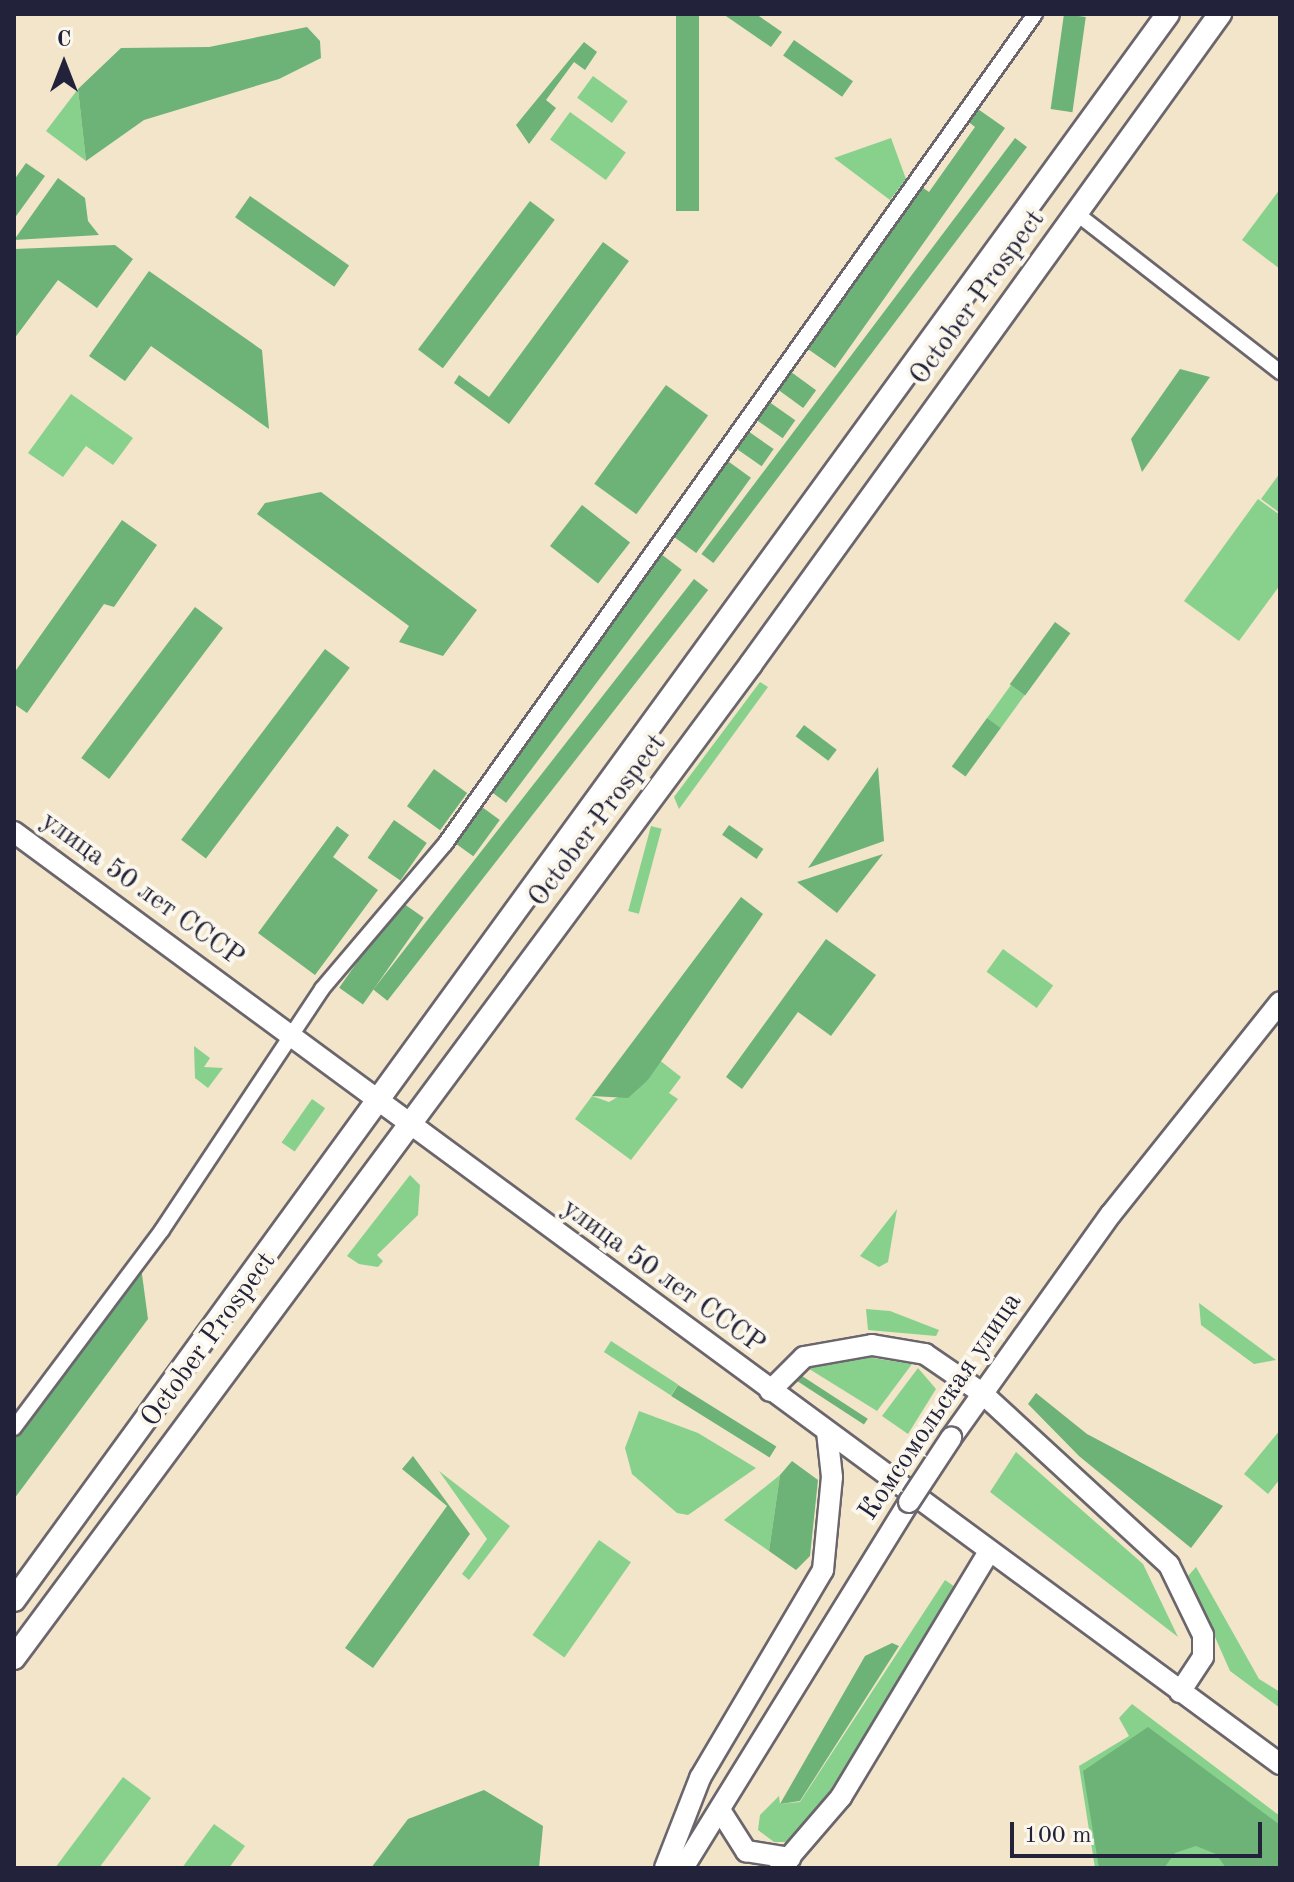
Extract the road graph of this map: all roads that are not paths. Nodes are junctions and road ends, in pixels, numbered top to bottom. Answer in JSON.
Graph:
{"nodes":[{"id":1,"x":1035,"y":14,"type":"edge"},
{"id":2,"x":1168,"y":14,"type":"edge"},
{"id":3,"x":1220,"y":14,"type":"edge"},
{"id":4,"x":1076,"y":213,"type":"junction"},
{"id":5,"x":1280,"y":372,"type":"edge"},
{"id":6,"x":14,"y":832,"type":"edge"},
{"id":7,"x":1280,"y":1002,"type":"edge"},
{"id":8,"x":291,"y":1032,"type":"junction"},
{"id":9,"x":377,"y":1095,"type":"junction"},
{"id":10,"x":411,"y":1122,"type":"junction"},
{"id":11,"x":770,"y":1391,"type":"junction"},
{"id":12,"x":982,"y":1393,"type":"junction"},
{"id":13,"x":14,"y":1428,"type":"edge"},
{"id":14,"x":827,"y":1432,"type":"junction"},
{"id":15,"x":988,"y":1553,"type":"junction"},
{"id":16,"x":14,"y":1600,"type":"edge"},
{"id":17,"x":14,"y":1658,"type":"edge"},
{"id":18,"x":1180,"y":1692,"type":"junction"},
{"id":19,"x":1280,"y":1764,"type":"edge"},
{"id":20,"x":720,"y":1810,"type":"junction"},
{"id":21,"x":785,"y":1863,"type":"edge"},
{"id":22,"x":665,"y":1868,"type":"edge"},
{"id":23,"x":683,"y":1868,"type":"edge"}],
"edges":[{"from":1,"to":8,"type":"street"},
{"from":2,"to":9,"type":"main road","name":"October Prospect"},
{"from":3,"to":4,"type":"main road","name":"October Prospect"},
{"from":4,"to":5,"type":"street"},
{"from":4,"to":10,"type":"main road","name":"October Prospect"},
{"from":6,"to":8,"type":"main road","name":"улица 50 лет СССР"},
{"from":7,"to":12,"type":"main road","name":"Комсомольская улица"},
{"from":8,"to":9,"type":"main road","name":"улица 50 лет СССР"},
{"from":8,"to":13,"type":"street"},
{"from":9,"to":10,"type":"main road","name":"улица 50 лет СССР"},
{"from":9,"to":16,"type":"main road","name":"October Prospect"},
{"from":10,"to":11,"type":"main road","name":"улица 50 лет СССР"},
{"from":10,"to":17,"type":"main road","name":"October Prospect"},
{"from":11,"to":12,"type":"main road"},
{"from":11,"to":14,"type":"main road","name":"улица 50 лет СССР"},
{"from":12,"to":18,"type":"main road"},
{"from":12,"to":20,"type":"main road","name":"Комсомольская улица","bridge":true},
{"from":14,"to":15,"type":"main road","name":"улица 50 лет СССР"},
{"from":14,"to":22,"type":"main road"},
{"from":15,"to":18,"type":"main road","name":"улица 50 лет СССР"},
{"from":15,"to":21,"type":"main road"},
{"from":18,"to":19,"type":"main road","name":"улица 50 лет СССР"},
{"from":20,"to":21,"type":"main road"},
{"from":20,"to":23,"type":"main road","name":"Комсомольская улица"}]}
